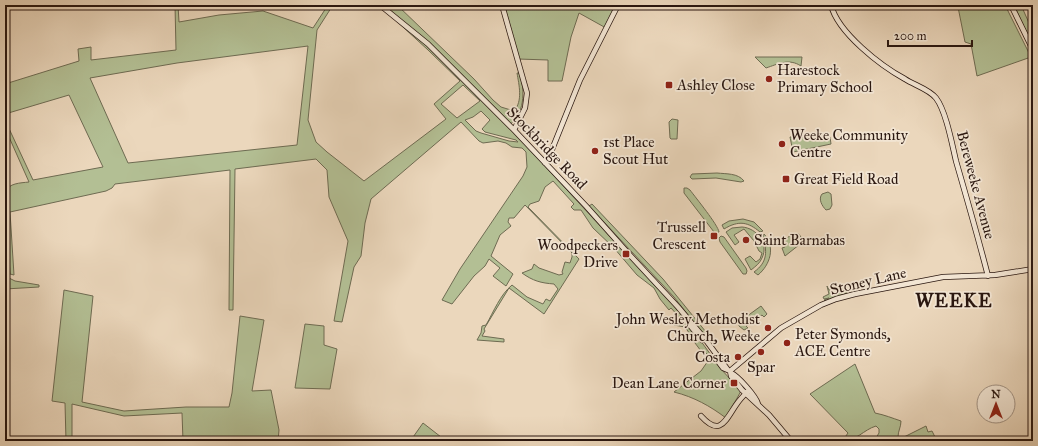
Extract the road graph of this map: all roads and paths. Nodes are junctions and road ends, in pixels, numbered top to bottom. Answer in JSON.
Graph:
{"nodes":[{"id":1,"x":380,"y":5,"type":"edge"},
{"id":2,"x":502,"y":5,"type":"edge"},
{"id":3,"x":618,"y":5,"type":"edge"},
{"id":4,"x":831,"y":5,"type":"edge"},
{"id":5,"x":1012,"y":5,"type":"edge"},
{"id":6,"x":1033,"y":50,"type":"edge"},
{"id":7,"x":514,"y":130,"type":"junction"},
{"id":8,"x":545,"y":163,"type":"junction"},
{"id":9,"x":1033,"y":268,"type":"edge"},
{"id":10,"x":988,"y":276,"type":"junction"},
{"id":11,"x":730,"y":371,"type":"junction"},
{"id":12,"x":747,"y":392,"type":"junction"},
{"id":13,"x":701,"y":416,"type":"dead end"},
{"id":14,"x":791,"y":441,"type":"edge"}],
"edges":[{"from":1,"to":7,"type":"street","name":"Stockbridge Road"},
{"from":2,"to":7,"type":"street"},
{"from":3,"to":8,"type":"street"},
{"from":4,"to":10,"type":"street","name":"Bereweeke Avenue"},
{"from":5,"to":6,"type":"street"},
{"from":7,"to":8,"type":"street","name":"Stockbridge Road"},
{"from":8,"to":11,"type":"street","name":"Stockbridge Road"},
{"from":9,"to":10,"type":"street","name":"Stoney Lane"},
{"from":10,"to":11,"type":"street","name":"Stoney Lane"},
{"from":11,"to":12,"type":"street","name":"Stockbridge Road"},
{"from":12,"to":13,"type":"street"},
{"from":12,"to":14,"type":"street","name":"Stockbridge Road"}]}
